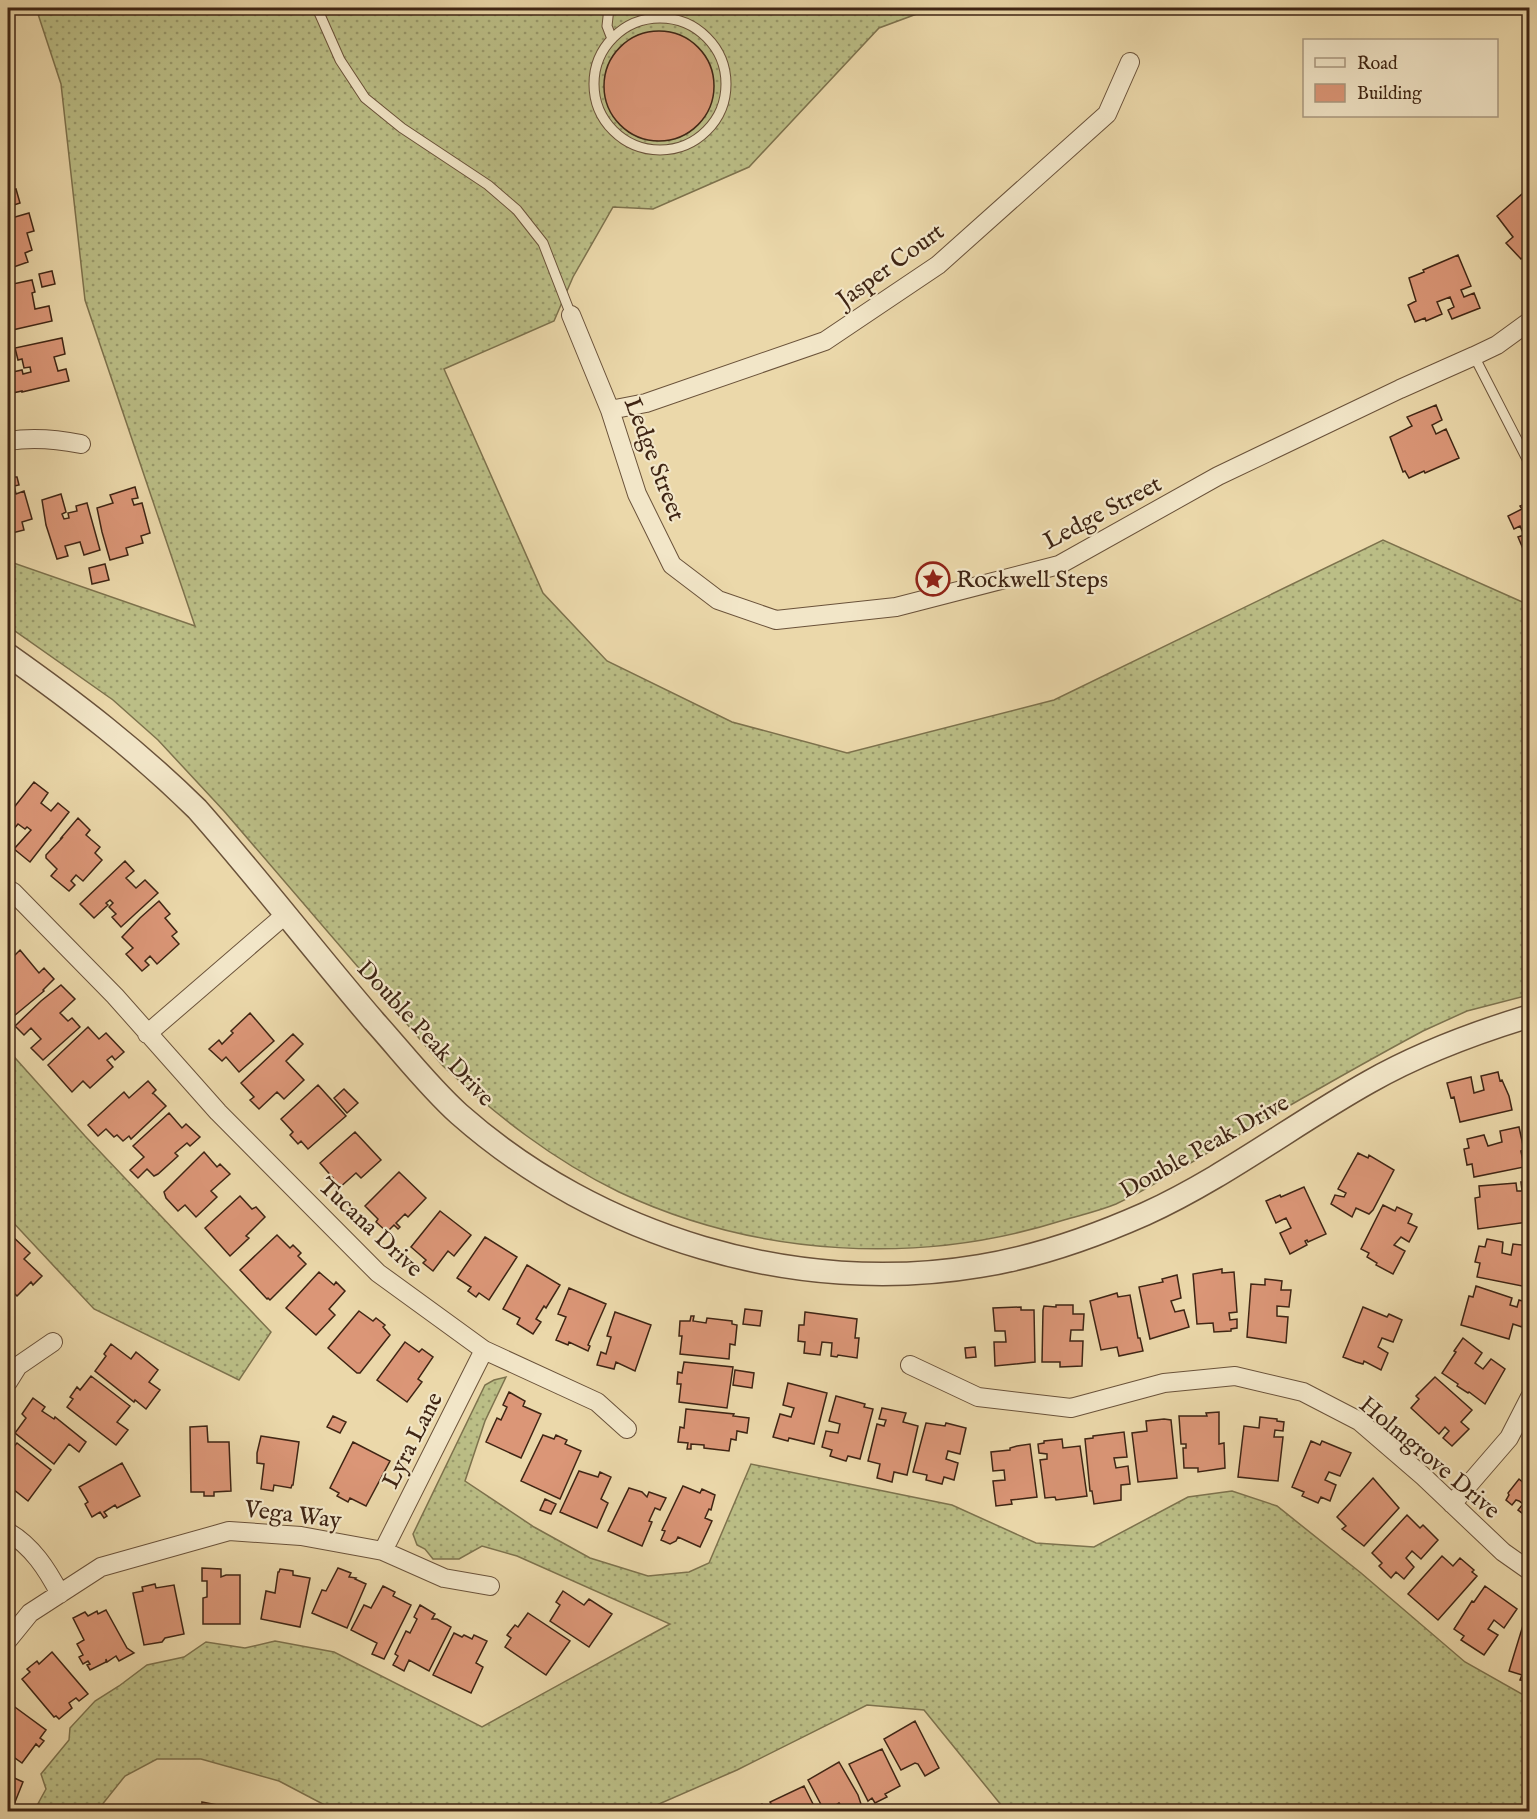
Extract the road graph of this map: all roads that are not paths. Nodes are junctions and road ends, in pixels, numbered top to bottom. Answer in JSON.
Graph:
{"nodes":[{"id":1,"x":317,"y":8,"type":"edge"},
{"id":2,"x":609,"y":8,"type":"edge"},
{"id":3,"x":612,"y":39,"type":"junction"},
{"id":4,"x":1130,"y":62,"type":"dead end"},
{"id":5,"x":571,"y":315,"type":"joint"},
{"id":6,"x":1530,"y":321,"type":"edge"},
{"id":7,"x":1474,"y":356,"type":"junction"},
{"id":8,"x":610,"y":410,"type":"junction"},
{"id":9,"x":8,"y":441,"type":"edge"},
{"id":10,"x":81,"y":444,"type":"dead end"},
{"id":11,"x":1530,"y":465,"type":"edge"},
{"id":12,"x":8,"y":655,"type":"edge"},
{"id":13,"x":8,"y":889,"type":"edge"},
{"id":14,"x":285,"y":915,"type":"junction"},
{"id":15,"x":1530,"y":1016,"type":"edge"},
{"id":16,"x":147,"y":1034,"type":"junction"},
{"id":17,"x":53,"y":1342,"type":"dead end"},
{"id":18,"x":484,"y":1350,"type":"junction"},
{"id":19,"x":910,"y":1365,"type":"dead end"},
{"id":20,"x":8,"y":1382,"type":"edge"},
{"id":21,"x":1530,"y":1397,"type":"edge"},
{"id":22,"x":627,"y":1429,"type":"dead end"},
{"id":23,"x":1452,"y":1504,"type":"junction"},
{"id":24,"x":8,"y":1532,"type":"edge"},
{"id":25,"x":383,"y":1551,"type":"junction"},
{"id":26,"x":1530,"y":1571,"type":"edge"},
{"id":27,"x":489,"y":1586,"type":"dead end"},
{"id":28,"x":60,"y":1593,"type":"junction"},
{"id":29,"x":8,"y":1640,"type":"edge"}],
"edges":[{"from":1,"to":5,"type":"lane","name":"Ledge Street"},
{"from":2,"to":3,"type":"lane"},
{"from":3,"to":3,"type":"lane"},
{"from":4,"to":8,"type":"street","name":"Jasper Court"},
{"from":5,"to":8,"type":"street","name":"Ledge Street"},
{"from":6,"to":7,"type":"street","name":"Ledge Street"},
{"from":7,"to":8,"type":"street","name":"Ledge Street"},
{"from":7,"to":11,"type":"lane"},
{"from":9,"to":10,"type":"street"},
{"from":12,"to":14,"type":"street","name":"Double Peak Drive"},
{"from":13,"to":16,"type":"street","name":"Tucana Drive"},
{"from":14,"to":15,"type":"street","name":"Double Peak Drive"},
{"from":14,"to":16,"type":"street"},
{"from":16,"to":18,"type":"street","name":"Tucana Drive"},
{"from":17,"to":20,"type":"street"},
{"from":18,"to":22,"type":"street","name":"Tucana Drive"},
{"from":18,"to":25,"type":"street","name":"Lyra Lane"},
{"from":19,"to":23,"type":"street","name":"Holmgrove Drive"},
{"from":21,"to":23,"type":"street"},
{"from":23,"to":26,"type":"street","name":"Holmgrove Drive"},
{"from":24,"to":28,"type":"street"},
{"from":25,"to":27,"type":"street","name":"Vega Way"},
{"from":25,"to":28,"type":"street","name":"Vega Way"},
{"from":28,"to":29,"type":"street","name":"Vega Way"}]}
